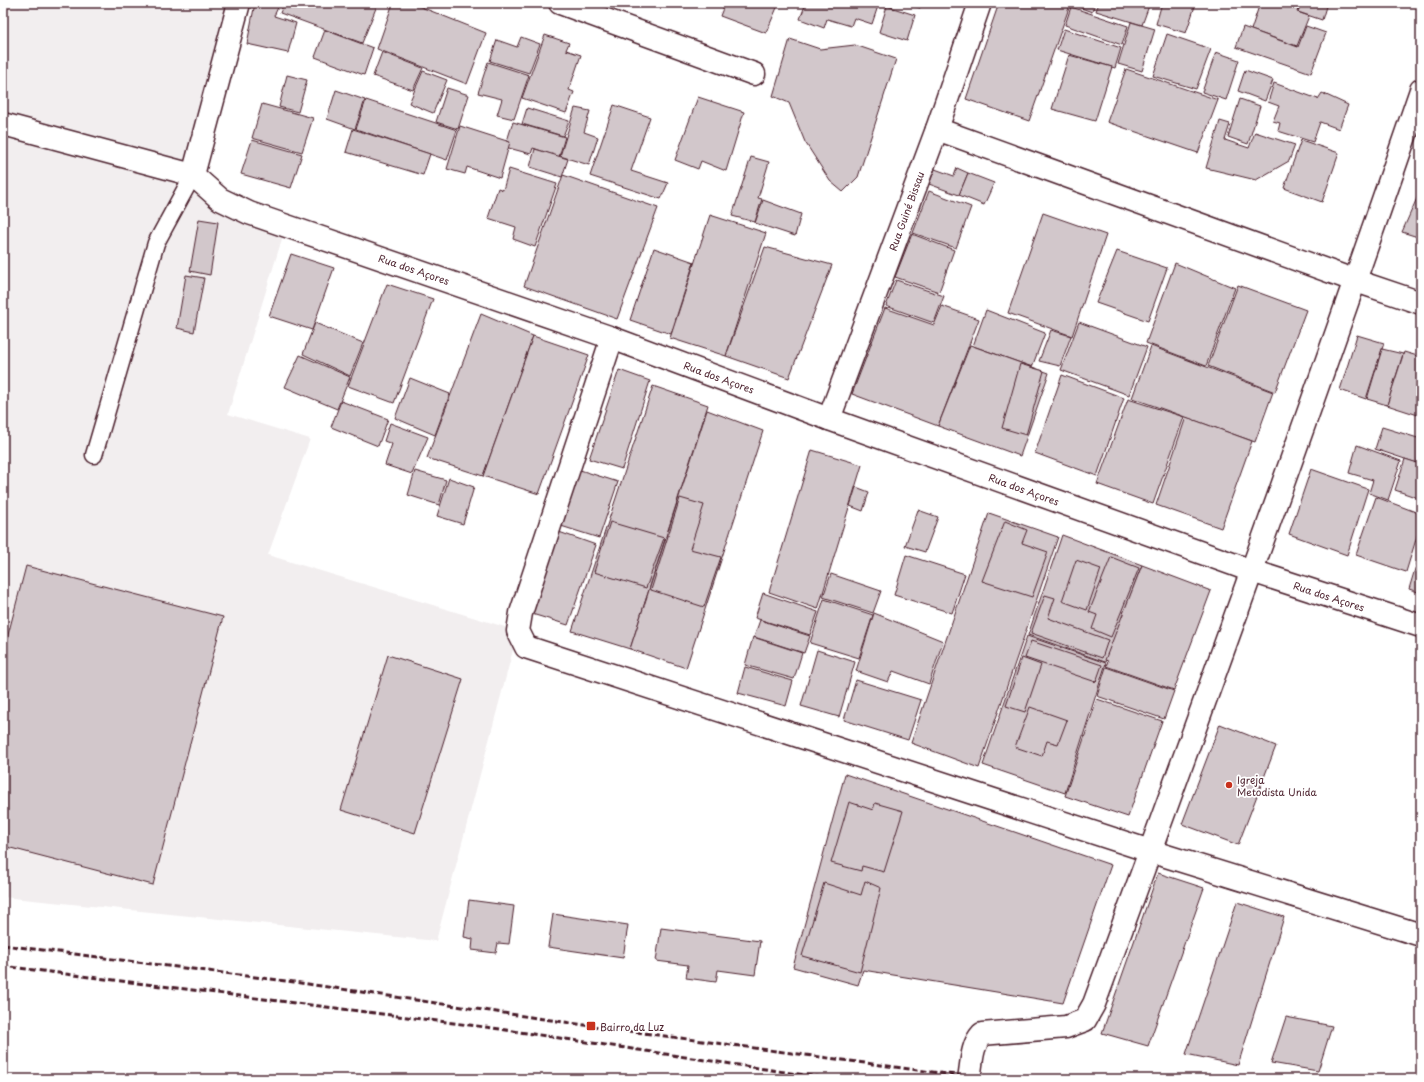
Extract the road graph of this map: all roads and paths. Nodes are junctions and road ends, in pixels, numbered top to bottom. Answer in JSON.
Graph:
{"nodes":[{"id":1,"x":240,"y":3,"type":"edge"},
{"id":2,"x":560,"y":3,"type":"edge"},
{"id":3,"x":980,"y":3,"type":"edge"},
{"id":4,"x":754,"y":74,"type":"dead end"},
{"id":5,"x":1421,"y":90,"type":"edge"},
{"id":6,"x":3,"y":124,"type":"edge"},
{"id":7,"x":937,"y":129,"type":"junction"},
{"id":8,"x":193,"y":175,"type":"junction"},
{"id":9,"x":1356,"y":281,"type":"junction"},
{"id":10,"x":1421,"y":303,"type":"edge"},
{"id":11,"x":612,"y":338,"type":"junction"},
{"id":12,"x":830,"y":418,"type":"junction"},
{"id":13,"x":94,"y":456,"type":"dead end"},
{"id":14,"x":1252,"y":571,"type":"junction"},
{"id":15,"x":1421,"y":626,"type":"edge"},
{"id":16,"x":1150,"y":851,"type":"junction"},
{"id":17,"x":1421,"y":935,"type":"edge"},
{"id":18,"x":969,"y":1079,"type":"edge"}],
"edges":[{"from":1,"to":8,"type":"street"},
{"from":2,"to":4,"type":"street"},
{"from":3,"to":7,"type":"street","name":"Rua Guiné Bissau"},
{"from":5,"to":9,"type":"street"},
{"from":6,"to":8,"type":"street"},
{"from":7,"to":9,"type":"street"},
{"from":7,"to":12,"type":"street","name":"Rua Guiné Bissau"},
{"from":8,"to":11,"type":"street","name":"Rua dos Açores"},
{"from":8,"to":13,"type":"lane"},
{"from":9,"to":10,"type":"street"},
{"from":9,"to":14,"type":"street"},
{"from":11,"to":12,"type":"street","name":"Rua dos Açores"},
{"from":11,"to":16,"type":"street"},
{"from":12,"to":14,"type":"street","name":"Rua dos Açores"},
{"from":14,"to":15,"type":"street","name":"Rua dos Açores"},
{"from":14,"to":16,"type":"street"},
{"from":16,"to":17,"type":"street"},
{"from":16,"to":18,"type":"street"}]}
